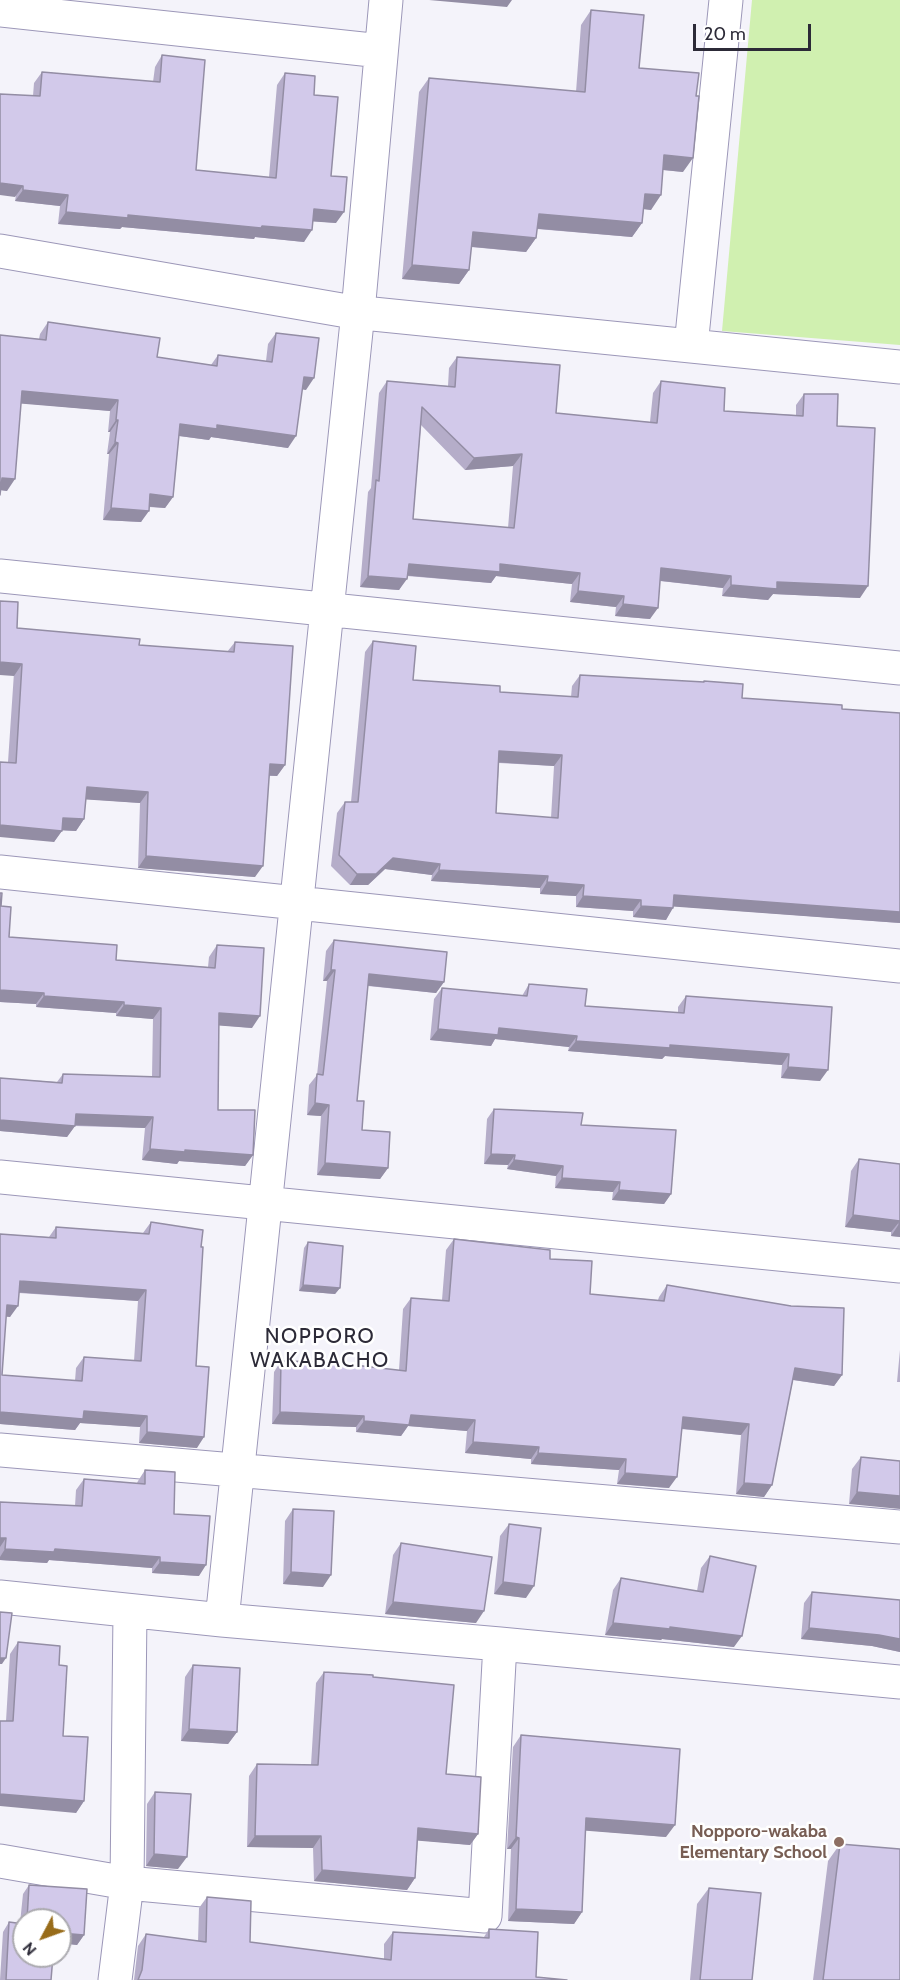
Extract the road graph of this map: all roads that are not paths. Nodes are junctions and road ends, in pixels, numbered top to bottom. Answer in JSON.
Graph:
{"nodes":[{"id":1,"x":386,"y":0,"type":"edge"},
{"id":2,"x":726,"y":0,"type":"edge"},
{"id":3,"x":0,"y":10,"type":"edge"},
{"id":4,"x":381,"y":51,"type":"junction"},
{"id":5,"x":0,"y":251,"type":"edge"},
{"id":6,"x":358,"y":312,"type":"junction"},
{"id":7,"x":691,"y":346,"type":"junction"},
{"id":8,"x":900,"y":367,"type":"edge"},
{"id":9,"x":0,"y":576,"type":"edge"},
{"id":10,"x":328,"y":608,"type":"junction"},
{"id":11,"x":900,"y":668,"type":"edge"},
{"id":12,"x":0,"y":872,"type":"edge"},
{"id":13,"x":297,"y":904,"type":"junction"},
{"id":14,"x":900,"y":966,"type":"edge"},
{"id":15,"x":0,"y":1177,"type":"edge"},
{"id":16,"x":266,"y":1203,"type":"junction"},
{"id":17,"x":900,"y":1266,"type":"edge"},
{"id":18,"x":0,"y":1450,"type":"edge"},
{"id":19,"x":238,"y":1470,"type":"junction"},
{"id":20,"x":900,"y":1527,"type":"edge"},
{"id":21,"x":0,"y":1597,"type":"edge"},
{"id":22,"x":130,"y":1611,"type":"junction"},
{"id":23,"x":222,"y":1620,"type":"junction"},
{"id":24,"x":500,"y":1644,"type":"junction"},
{"id":25,"x":900,"y":1682,"type":"edge"},
{"id":26,"x":0,"y":1861,"type":"edge"},
{"id":27,"x":127,"y":1883,"type":"junction"},
{"id":28,"x":115,"y":1980,"type":"edge"}],
"edges":[{"from":1,"to":4,"type":"street"},
{"from":2,"to":7,"type":"street"},
{"from":3,"to":4,"type":"street"},
{"from":4,"to":6,"type":"street"},
{"from":5,"to":6,"type":"street"},
{"from":6,"to":7,"type":"street"},
{"from":6,"to":10,"type":"street"},
{"from":7,"to":8,"type":"street"},
{"from":9,"to":10,"type":"street"},
{"from":10,"to":11,"type":"street"},
{"from":10,"to":13,"type":"street"},
{"from":12,"to":13,"type":"street"},
{"from":13,"to":14,"type":"street"},
{"from":13,"to":16,"type":"street"},
{"from":15,"to":16,"type":"street"},
{"from":16,"to":17,"type":"street"},
{"from":16,"to":19,"type":"street"},
{"from":18,"to":19,"type":"street"},
{"from":19,"to":20,"type":"street"},
{"from":19,"to":23,"type":"street"},
{"from":21,"to":22,"type":"street"},
{"from":22,"to":23,"type":"street"},
{"from":22,"to":27,"type":"street"},
{"from":23,"to":24,"type":"street"},
{"from":24,"to":25,"type":"street"},
{"from":24,"to":27,"type":"street"},
{"from":26,"to":27,"type":"street"},
{"from":27,"to":28,"type":"street"}]}
